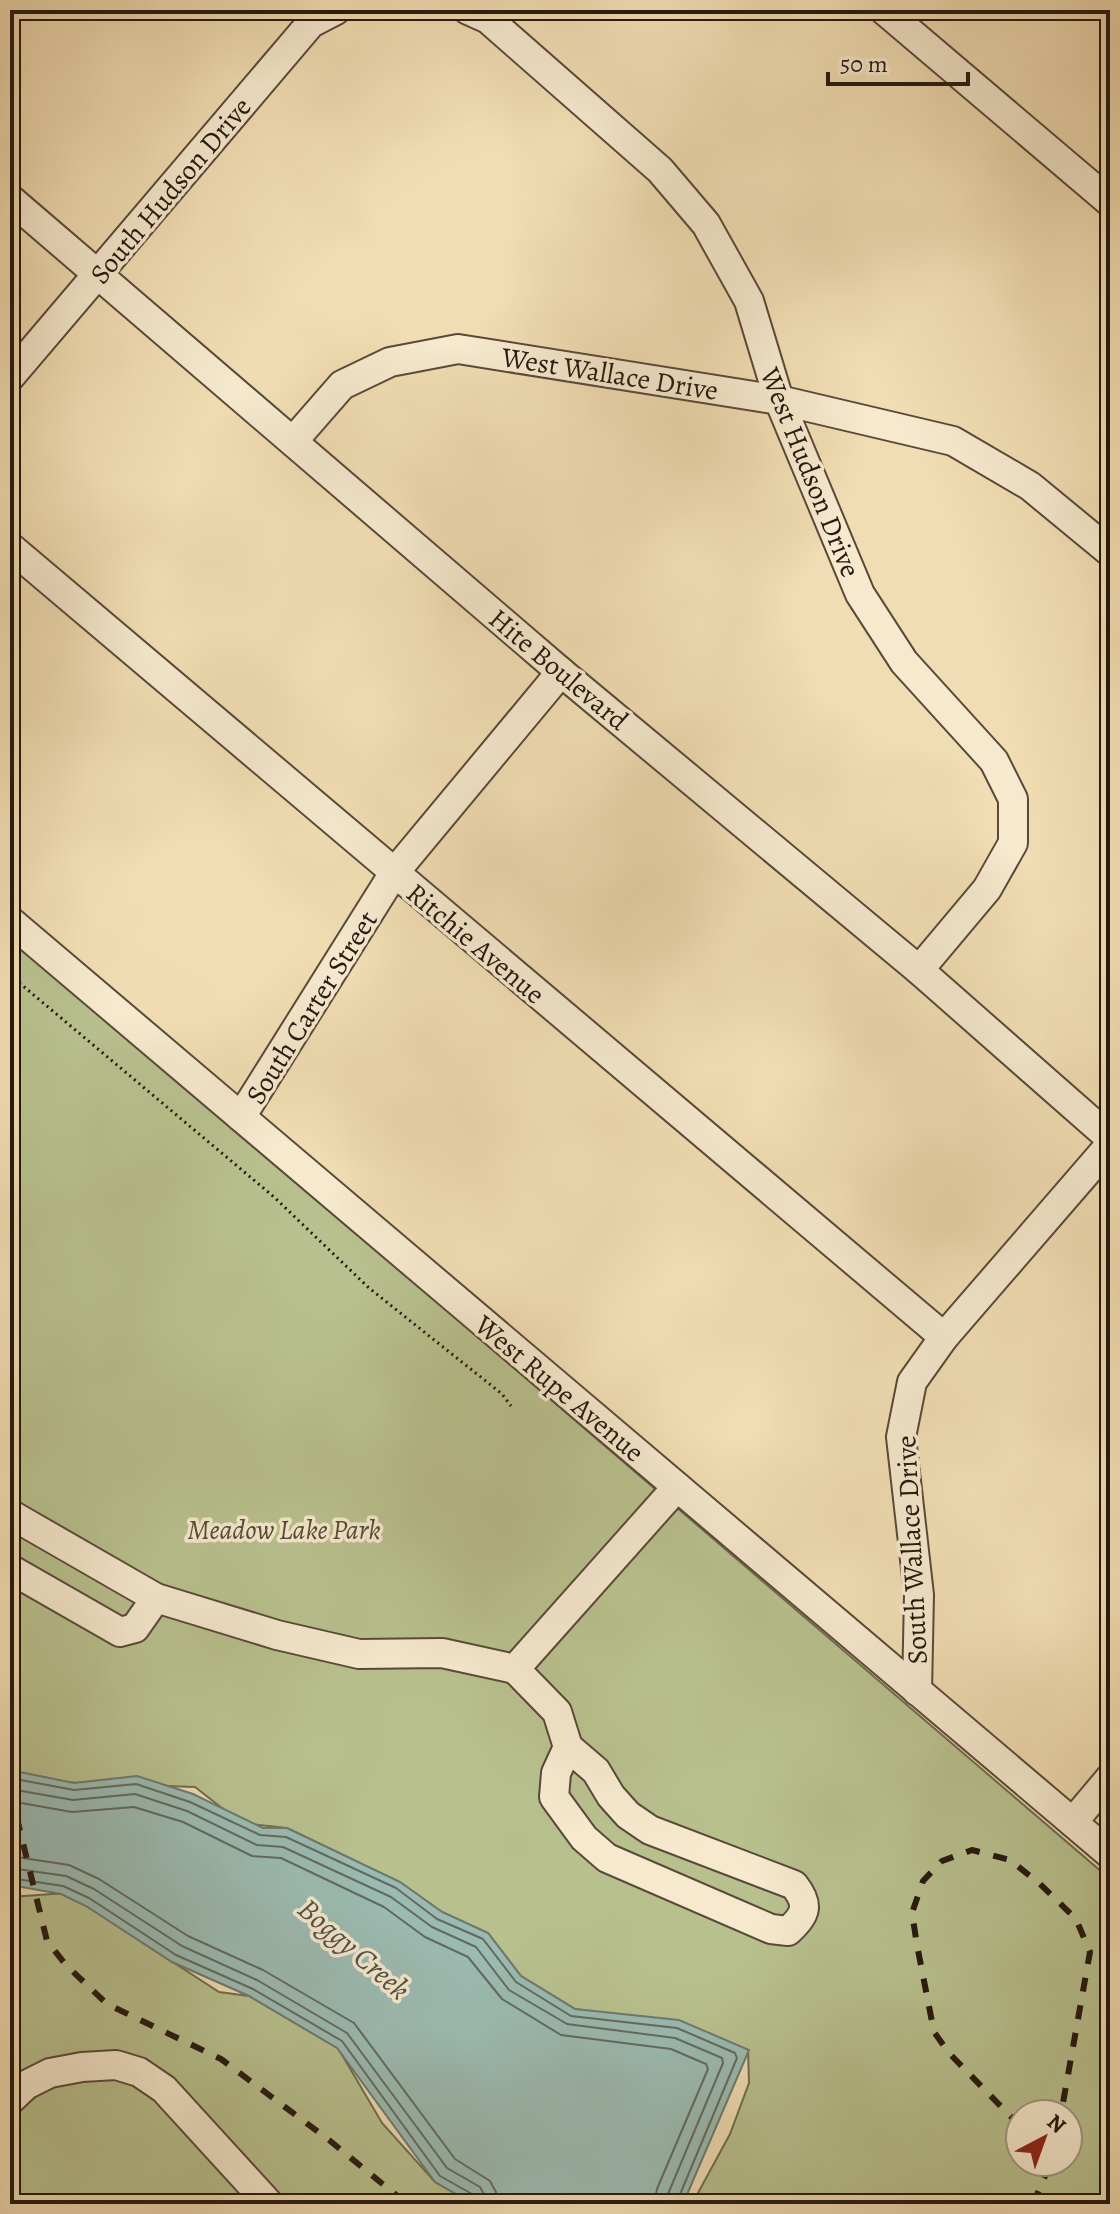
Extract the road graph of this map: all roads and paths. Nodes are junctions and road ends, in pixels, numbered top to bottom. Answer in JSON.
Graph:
{"nodes":[{"id":1,"x":336,"y":10,"type":"edge"},
{"id":2,"x":468,"y":10,"type":"edge"},
{"id":3,"x":884,"y":10,"type":"edge"},
{"id":4,"x":10,"y":199,"type":"edge"},
{"id":5,"x":1110,"y":202,"type":"edge"},
{"id":6,"x":98,"y":274,"type":"junction"},
{"id":7,"x":10,"y":377,"type":"edge"},
{"id":8,"x":779,"y":400,"type":"junction"},
{"id":9,"x":294,"y":440,"type":"junction"},
{"id":10,"x":10,"y":547,"type":"edge"},
{"id":11,"x":1110,"y":552,"type":"edge"},
{"id":12,"x":561,"y":672,"type":"junction"},
{"id":13,"x":394,"y":873,"type":"junction"},
{"id":14,"x":10,"y":921,"type":"edge"},
{"id":15,"x":919,"y":970,"type":"junction"},
{"id":16,"x":10,"y":975,"type":"edge"},
{"id":17,"x":241,"y":1117,"type":"junction"},
{"id":18,"x":1110,"y":1138,"type":"edge"},
{"id":19,"x":1110,"y":1145,"type":"edge"},
{"id":20,"x":944,"y":1337,"type":"junction"},
{"id":21,"x":511,"y":1406,"type":"dead end"},
{"id":22,"x":677,"y":1487,"type":"junction"},
{"id":23,"x":10,"y":1514,"type":"edge"},
{"id":24,"x":10,"y":1569,"type":"edge"},
{"id":25,"x":156,"y":1598,"type":"junction"},
{"id":26,"x":515,"y":1669,"type":"junction"},
{"id":27,"x":917,"y":1691,"type":"junction"},
{"id":28,"x":568,"y":1747,"type":"junction"},
{"id":29,"x":1110,"y":1778,"type":"edge"},
{"id":30,"x":1073,"y":1822,"type":"junction"},
{"id":31,"x":1110,"y":1854,"type":"edge"},
{"id":32,"x":10,"y":2100,"type":"edge"},
{"id":33,"x":269,"y":2204,"type":"edge"}],
"edges":[{"from":1,"to":6,"type":"street","name":"South Hudson Drive"},
{"from":2,"to":8,"type":"street","name":"West Hudson Drive"},
{"from":3,"to":5,"type":"street"},
{"from":4,"to":6,"type":"street","name":"Hite Boulevard"},
{"from":6,"to":7,"type":"street","name":"South Hudson Drive"},
{"from":6,"to":9,"type":"street","name":"Hite Boulevard"},
{"from":8,"to":9,"type":"street","name":"West Wallace Drive"},
{"from":8,"to":11,"type":"street","name":"West Wallace Drive"},
{"from":8,"to":15,"type":"street","name":"West Hudson Drive"},
{"from":9,"to":12,"type":"street","name":"Hite Boulevard"},
{"from":10,"to":13,"type":"street","name":"Ritchie Avenue"},
{"from":12,"to":13,"type":"street","name":"South Carter Street"},
{"from":12,"to":15,"type":"street","name":"Hite Boulevard"},
{"from":13,"to":17,"type":"street","name":"South Carter Street"},
{"from":13,"to":20,"type":"street","name":"Ritchie Avenue"},
{"from":14,"to":17,"type":"street","name":"West Rupe Avenue"},
{"from":15,"to":18,"type":"street","name":"Hite Boulevard"},
{"from":16,"to":21,"type":"path"},
{"from":17,"to":22,"type":"street","name":"West Rupe Avenue"},
{"from":19,"to":20,"type":"street","name":"South Wallace Drive"},
{"from":20,"to":27,"type":"street","name":"South Wallace Drive"},
{"from":22,"to":26,"type":"street"},
{"from":22,"to":27,"type":"street","name":"West Rupe Avenue"},
{"from":23,"to":25,"type":"street"},
{"from":24,"to":25,"type":"street"},
{"from":25,"to":26,"type":"street"},
{"from":26,"to":28,"type":"street"},
{"from":27,"to":30,"type":"street","name":"West Rupe Avenue"},
{"from":28,"to":28,"type":"street"},
{"from":29,"to":30,"type":"street"},
{"from":30,"to":31,"type":"street","name":"West Rupe Avenue"},
{"from":32,"to":33,"type":"street"}]}
